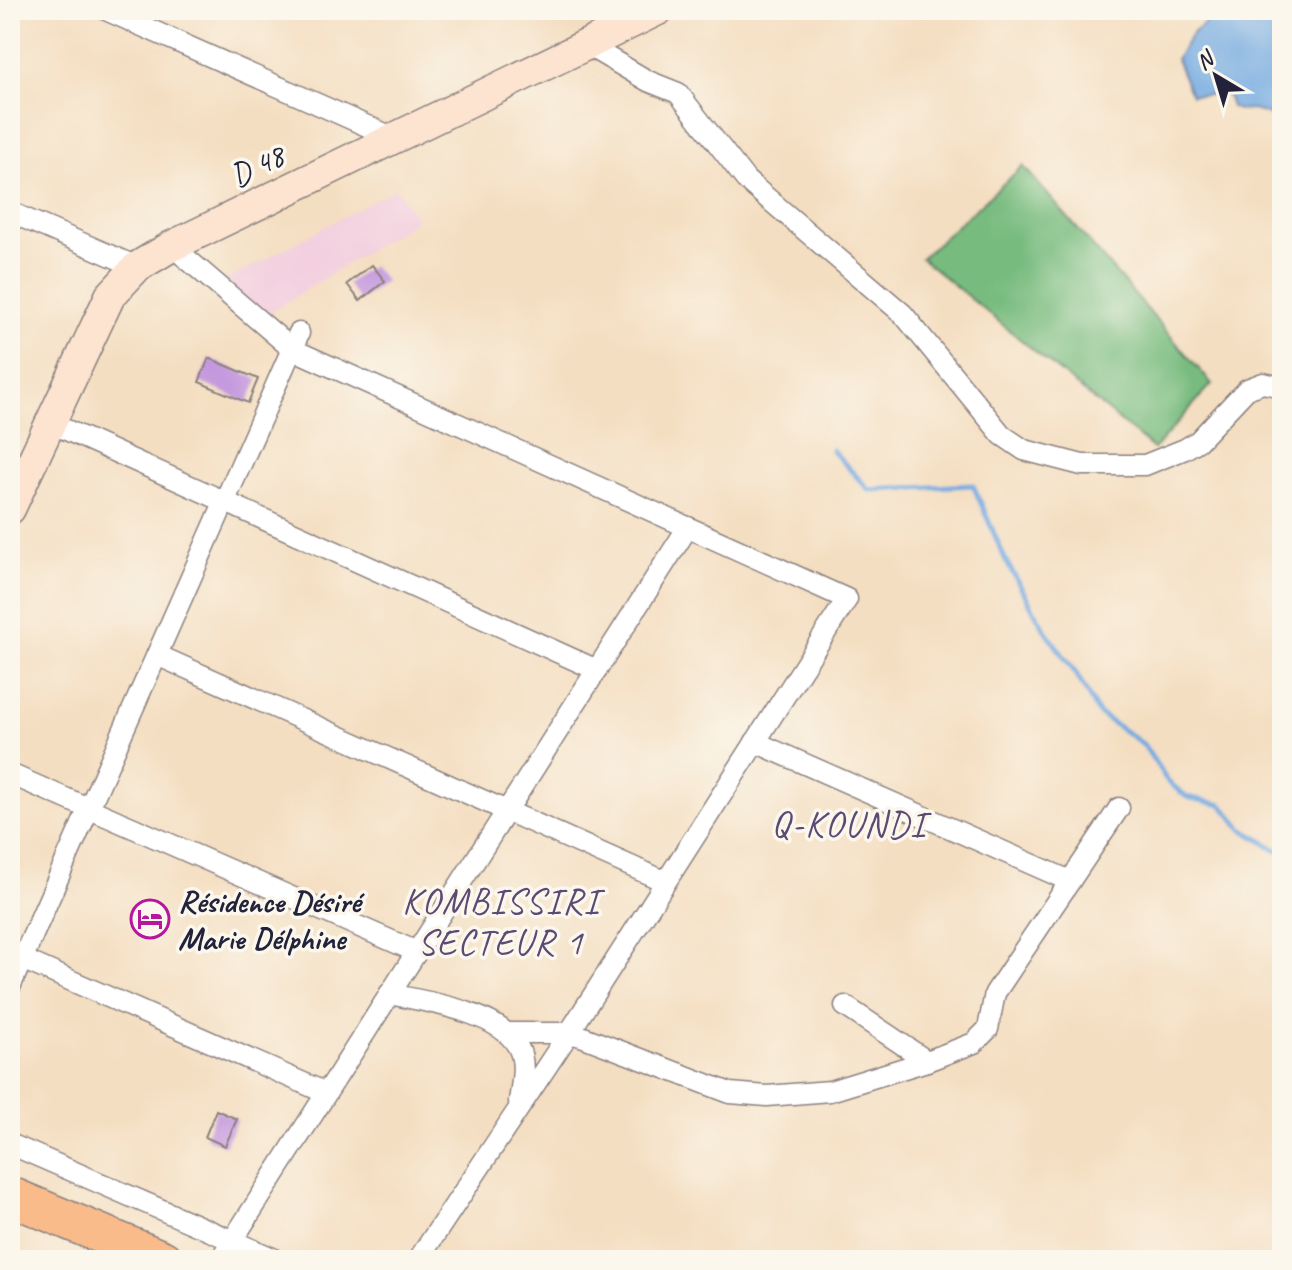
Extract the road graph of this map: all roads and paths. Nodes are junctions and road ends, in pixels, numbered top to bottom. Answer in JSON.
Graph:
{"nodes":[{"id":1,"x":106,"y":10,"type":"edge"},
{"id":2,"x":658,"y":10,"type":"edge"},
{"id":3,"x":610,"y":19,"type":"edge"},
{"id":4,"x":587,"y":45,"type":"junction"},
{"id":5,"x":394,"y":138,"type":"junction"},
{"id":6,"x":10,"y":212,"type":"edge"},
{"id":7,"x":172,"y":246,"type":"junction"},
{"id":8,"x":137,"y":267,"type":"junction"},
{"id":9,"x":295,"y":341,"type":"junction"},
{"id":10,"x":1282,"y":387,"type":"edge"},
{"id":11,"x":51,"y":423,"type":"junction"},
{"id":12,"x":224,"y":501,"type":"junction"},
{"id":13,"x":10,"y":509,"type":"edge"},
{"id":14,"x":688,"y":527,"type":"junction"},
{"id":15,"x":157,"y":655,"type":"junction"},
{"id":16,"x":597,"y":670,"type":"junction"},
{"id":17,"x":755,"y":742,"type":"junction"},
{"id":18,"x":10,"y":774,"type":"edge"},
{"id":19,"x":89,"y":808,"type":"junction"},
{"id":20,"x":1119,"y":808,"type":"dead end"},
{"id":21,"x":507,"y":811,"type":"junction"},
{"id":22,"x":664,"y":881,"type":"junction"},
{"id":23,"x":1070,"y":881,"type":"junction"},
{"id":24,"x":417,"y":952,"type":"junction"},
{"id":25,"x":22,"y":959,"type":"junction"},
{"id":26,"x":10,"y":987,"type":"edge"},
{"id":27,"x":389,"y":994,"type":"junction"},
{"id":28,"x":845,"y":1006,"type":"dead end"},
{"id":29,"x":508,"y":1033,"type":"junction"},
{"id":30,"x":569,"y":1033,"type":"junction"},
{"id":31,"x":927,"y":1061,"type":"junction"},
{"id":32,"x":326,"y":1093,"type":"junction"},
{"id":33,"x":519,"y":1105,"type":"junction"},
{"id":34,"x":10,"y":1144,"type":"edge"},
{"id":35,"x":10,"y":1196,"type":"edge"},
{"id":36,"x":232,"y":1240,"type":"junction"},
{"id":37,"x":163,"y":1260,"type":"edge"},
{"id":38,"x":220,"y":1260,"type":"edge"},
{"id":39,"x":277,"y":1260,"type":"edge"},
{"id":40,"x":418,"y":1260,"type":"edge"}],
"edges":[{"from":1,"to":5,"type":"street"},
{"from":2,"to":3,"type":"street","name":"D 48"},
{"from":3,"to":4,"type":"street","name":"D 48"},
{"from":4,"to":5,"type":"street","name":"D 48"},
{"from":4,"to":10,"type":"street"},
{"from":5,"to":7,"type":"street","name":"D 48"},
{"from":6,"to":8,"type":"street"},
{"from":7,"to":8,"type":"street","name":"D 48"},
{"from":7,"to":9,"type":"street"},
{"from":8,"to":11,"type":"street","name":"D 48"},
{"from":9,"to":12,"type":"street"},
{"from":9,"to":14,"type":"street"},
{"from":11,"to":12,"type":"street"},
{"from":11,"to":13,"type":"street","name":"D 48"},
{"from":12,"to":15,"type":"street"},
{"from":12,"to":16,"type":"street"},
{"from":14,"to":16,"type":"street"},
{"from":14,"to":17,"type":"street"},
{"from":15,"to":19,"type":"street"},
{"from":15,"to":21,"type":"street"},
{"from":16,"to":21,"type":"street"},
{"from":17,"to":22,"type":"street"},
{"from":17,"to":23,"type":"street"},
{"from":18,"to":19,"type":"street"},
{"from":19,"to":24,"type":"street"},
{"from":19,"to":25,"type":"street"},
{"from":20,"to":23,"type":"street"},
{"from":21,"to":22,"type":"street"},
{"from":21,"to":24,"type":"street"},
{"from":22,"to":30,"type":"street"},
{"from":23,"to":31,"type":"street"},
{"from":24,"to":27,"type":"street"},
{"from":25,"to":26,"type":"street"},
{"from":25,"to":32,"type":"street"},
{"from":27,"to":29,"type":"street"},
{"from":27,"to":32,"type":"street"},
{"from":28,"to":31,"type":"street"},
{"from":29,"to":30,"type":"street"},
{"from":29,"to":33,"type":"street"},
{"from":30,"to":31,"type":"street"},
{"from":30,"to":33,"type":"street"},
{"from":32,"to":36,"type":"street"},
{"from":33,"to":40,"type":"street"},
{"from":34,"to":36,"type":"street"},
{"from":35,"to":37,"type":"highway"},
{"from":36,"to":38,"type":"street"},
{"from":36,"to":39,"type":"street"}]}
